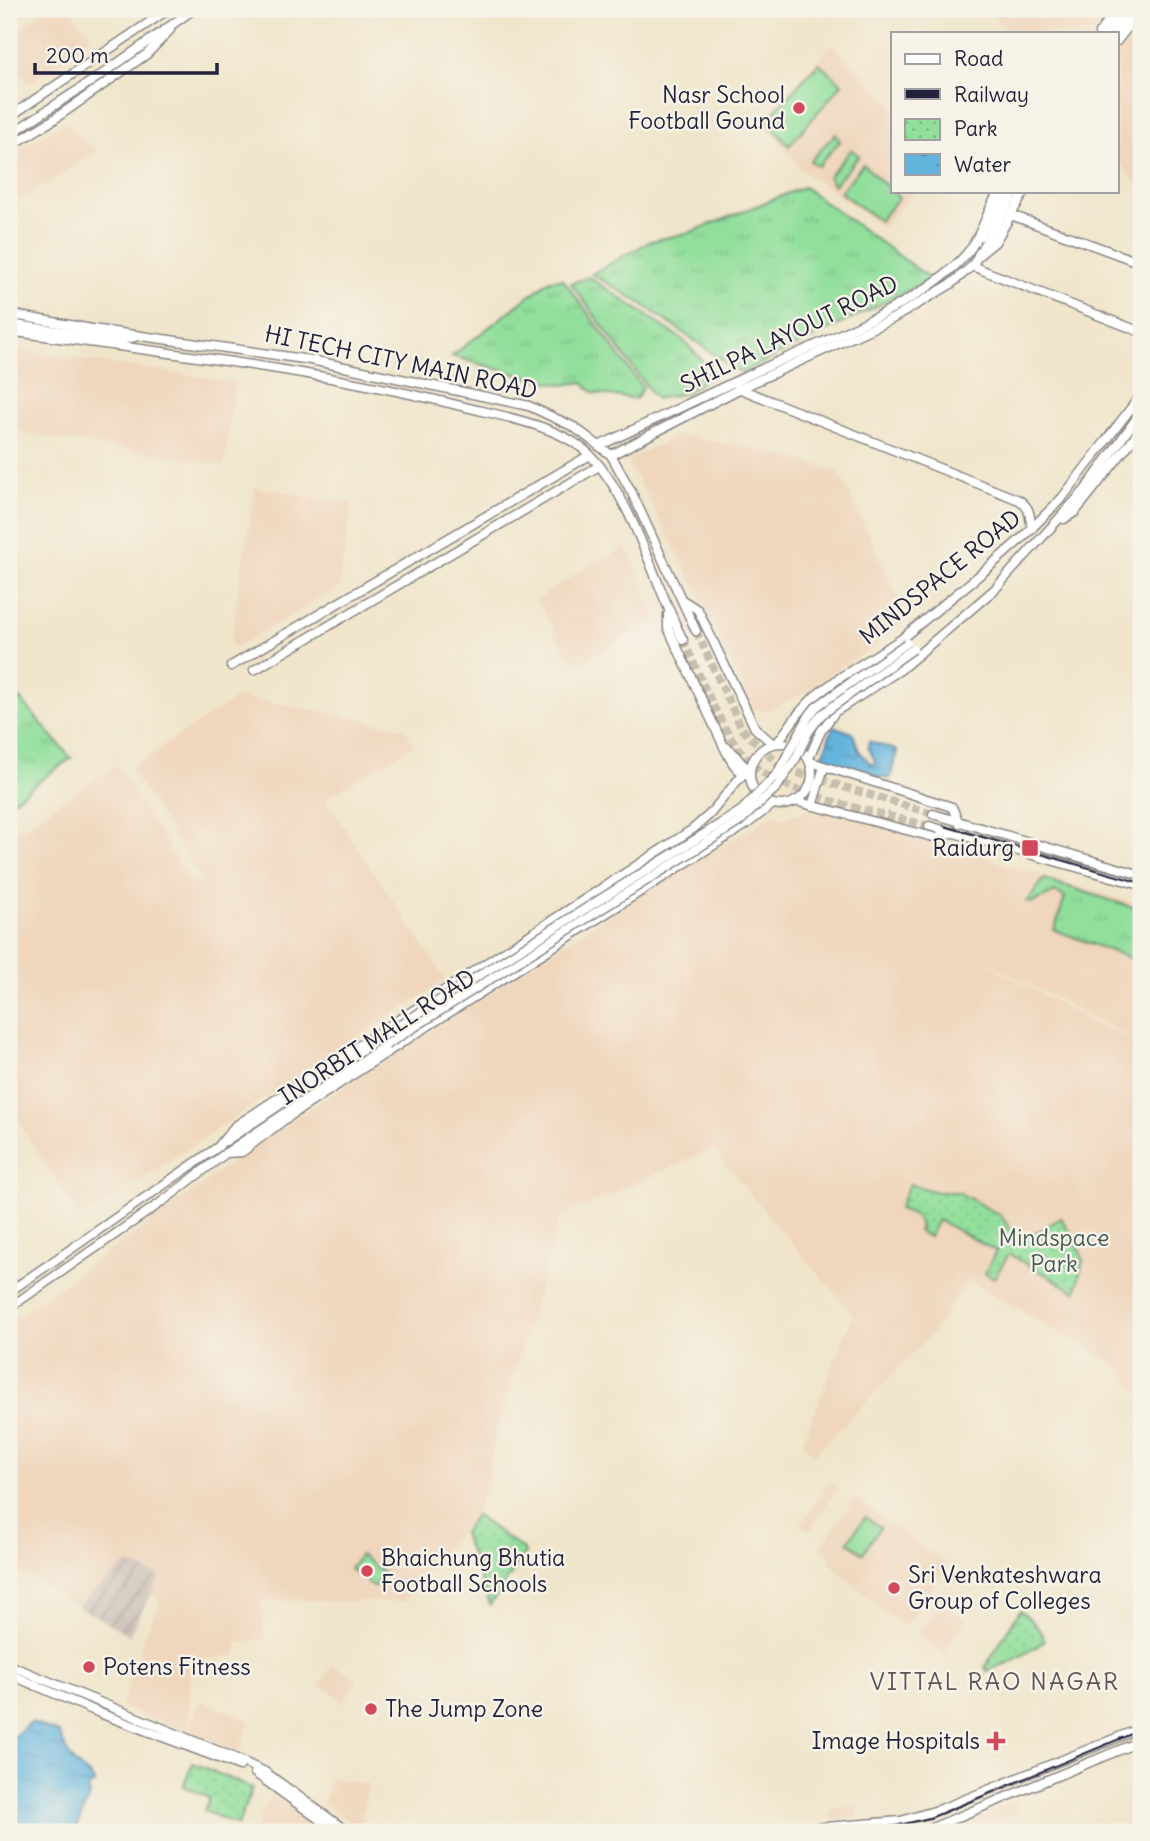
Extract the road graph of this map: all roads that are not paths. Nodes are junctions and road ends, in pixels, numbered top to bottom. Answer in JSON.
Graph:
{"nodes":[{"id":1,"x":169,"y":9,"type":"edge"},
{"id":2,"x":194,"y":9,"type":"edge"},
{"id":3,"x":1117,"y":9,"type":"edge"},
{"id":4,"x":1124,"y":9,"type":"edge"},
{"id":5,"x":1134,"y":9,"type":"edge"},
{"id":6,"x":1141,"y":10,"type":"edge"},
{"id":7,"x":178,"y":20,"type":"junction"},
{"id":8,"x":1100,"y":32,"type":"edge"},
{"id":9,"x":1106,"y":32,"type":"edge"},
{"id":10,"x":1116,"y":32,"type":"edge"},
{"id":11,"x":1118,"y":40,"type":"edge"},
{"id":12,"x":9,"y":117,"type":"edge"},
{"id":13,"x":9,"y":135,"type":"edge"},
{"id":14,"x":9,"y":147,"type":"edge"},
{"id":15,"x":998,"y":192,"type":"edge"},
{"id":16,"x":1006,"y":192,"type":"edge"},
{"id":17,"x":1014,"y":192,"type":"edge"},
{"id":18,"x":1024,"y":192,"type":"edge"},
{"id":19,"x":1010,"y":215,"type":"junction"},
{"id":20,"x":979,"y":236,"type":"junction"},
{"id":21,"x":978,"y":256,"type":"junction"},
{"id":22,"x":1141,"y":263,"type":"edge"},
{"id":23,"x":972,"y":266,"type":"junction"},
{"id":24,"x":899,"y":303,"type":"junction"},
{"id":25,"x":903,"y":313,"type":"junction"},
{"id":26,"x":9,"y":314,"type":"edge"},
{"id":27,"x":9,"y":324,"type":"edge"},
{"id":28,"x":9,"y":331,"type":"edge"},
{"id":29,"x":1141,"y":332,"type":"edge"},
{"id":30,"x":144,"y":335,"type":"junction"},
{"id":31,"x":402,"y":378,"type":"junction"},
{"id":32,"x":737,"y":386,"type":"junction"},
{"id":33,"x":399,"y":390,"type":"junction"},
{"id":34,"x":1141,"y":395,"type":"edge"},
{"id":35,"x":1141,"y":412,"type":"edge"},
{"id":36,"x":639,"y":427,"type":"junction"},
{"id":37,"x":1141,"y":429,"type":"edge"},
{"id":38,"x":645,"y":437,"type":"junction"},
{"id":39,"x":601,"y":445,"type":"junction"},
{"id":40,"x":611,"y":454,"type":"junction"},
{"id":41,"x":590,"y":455,"type":"junction"},
{"id":42,"x":599,"y":466,"type":"junction"},
{"id":43,"x":1060,"y":519,"type":"junction"},
{"id":44,"x":1032,"y":528,"type":"junction"},
{"id":45,"x":684,"y":601,"type":"junction"},
{"id":46,"x":669,"y":612,"type":"junction"},
{"id":47,"x":309,"y":620,"type":"junction"},
{"id":48,"x":916,"y":625,"type":"junction"},
{"id":49,"x":696,"y":631,"type":"tunnel mouth"},
{"id":50,"x":316,"y":633,"type":"junction"},
{"id":51,"x":682,"y":640,"type":"tunnel mouth"},
{"id":52,"x":933,"y":641,"type":"junction"},
{"id":53,"x":910,"y":646,"type":"junction"},
{"id":54,"x":231,"y":666,"type":"dead end"},
{"id":55,"x":254,"y":670,"type":"dead end"},
{"id":56,"x":775,"y":743,"type":"junction"},
{"id":57,"x":810,"y":760,"type":"junction"},
{"id":58,"x":824,"y":767,"type":"junction"},
{"id":59,"x":747,"y":773,"type":"junction"},
{"id":60,"x":795,"y":802,"type":"junction"},
{"id":61,"x":773,"y":804,"type":"junction"},
{"id":62,"x":812,"y":806,"type":"junction"},
{"id":63,"x":933,"y":814,"type":"tunnel mouth"},
{"id":64,"x":959,"y":823,"type":"junction"},
{"id":65,"x":929,"y":826,"type":"tunnel mouth"},
{"id":66,"x":954,"y":832,"type":"junction"},
{"id":67,"x":644,"y":861,"type":"junction"},
{"id":68,"x":1141,"y":875,"type":"edge"},
{"id":69,"x":655,"y":882,"type":"junction"},
{"id":70,"x":1141,"y":885,"type":"edge"},
{"id":71,"x":431,"y":998,"type":"junction"},
{"id":72,"x":442,"y":1016,"type":"junction"},
{"id":73,"x":383,"y":1041,"type":"junction"},
{"id":74,"x":218,"y":1147,"type":"junction"},
{"id":75,"x":226,"y":1153,"type":"junction"},
{"id":76,"x":9,"y":1292,"type":"edge"},
{"id":77,"x":9,"y":1308,"type":"edge"},
{"id":78,"x":9,"y":1665,"type":"edge"},
{"id":79,"x":9,"y":1674,"type":"edge"},
{"id":80,"x":1141,"y":1728,"type":"edge"},
{"id":81,"x":1141,"y":1741,"type":"edge"},
{"id":82,"x":264,"y":1775,"type":"junction"},
{"id":83,"x":337,"y":1832,"type":"edge"},
{"id":84,"x":348,"y":1832,"type":"edge"},
{"id":85,"x":763,"y":1832,"type":"edge"},
{"id":86,"x":922,"y":1832,"type":"edge"}],
"edges":[{"from":1,"to":12,"type":"main road"},
{"from":2,"to":7,"type":"main road"},
{"from":3,"to":8,"type":"main road"},
{"from":4,"to":9,"type":"highway"},
{"from":5,"to":10,"type":"highway"},
{"from":6,"to":11,"type":"main road"},
{"from":7,"to":13,"type":"main road"},
{"from":7,"to":14,"type":"main road"},
{"from":15,"to":20,"type":"main road","name":"SHILPA LAYOUT ROAD"},
{"from":16,"to":20,"type":"highway"},
{"from":17,"to":21,"type":"highway"},
{"from":18,"to":19,"type":"main road","name":"SHILPA LAYOUT ROAD"},
{"from":19,"to":21,"type":"main road","name":"SHILPA LAYOUT ROAD"},
{"from":19,"to":22,"type":"main road"},
{"from":20,"to":24,"type":"main road","name":"SHILPA LAYOUT ROAD"},
{"from":21,"to":23,"type":"main road","name":"SHILPA LAYOUT ROAD"},
{"from":23,"to":25,"type":"main road","name":"SHILPA LAYOUT ROAD"},
{"from":23,"to":29,"type":"main road"},
{"from":24,"to":25,"type":"main road"},
{"from":24,"to":32,"type":"main road","name":"SHILPA LAYOUT ROAD"},
{"from":25,"to":32,"type":"main road","name":"SHILPA LAYOUT ROAD"},
{"from":26,"to":30,"type":"main road","name":"HI TECH CITY MAIN ROAD"},
{"from":27,"to":30,"type":"main road"},
{"from":28,"to":33,"type":"main road","name":"HI TECH CITY MAIN ROAD"},
{"from":30,"to":31,"type":"main road","name":"HI TECH CITY MAIN ROAD"},
{"from":31,"to":33,"type":"main road"},
{"from":31,"to":39,"type":"main road","name":"HI TECH CITY MAIN ROAD"},
{"from":32,"to":36,"type":"main road","name":"SHILPA LAYOUT ROAD"},
{"from":32,"to":38,"type":"main road","name":"SHILPA LAYOUT ROAD"},
{"from":32,"to":44,"type":"main road"},
{"from":33,"to":41,"type":"main road","name":"HI TECH CITY MAIN ROAD"},
{"from":34,"to":44,"type":"main road","name":"MINDSPACE ROAD"},
{"from":35,"to":43,"type":"main road","name":"MINDSPACE ROAD"},
{"from":36,"to":38,"type":"main road"},
{"from":36,"to":39,"type":"main road","name":"SHILPA LAYOUT ROAD"},
{"from":37,"to":43,"type":"main road"},
{"from":38,"to":40,"type":"main road","name":"SHILPA LAYOUT ROAD"},
{"from":39,"to":40,"type":"main road","name":"HI TECH CITY MAIN ROAD"},
{"from":40,"to":45,"type":"main road","name":"HI TECH CITY MAIN ROAD"},
{"from":41,"to":42,"type":"main road","name":"HI TECH CITY MAIN ROAD"},
{"from":41,"to":47,"type":"main road"},
{"from":42,"to":46,"type":"main road","name":"HI TECH CITY MAIN ROAD"},
{"from":42,"to":50,"type":"main road"},
{"from":43,"to":52,"type":"main road","name":"MINDSPACE ROAD"},
{"from":44,"to":48,"type":"main road","name":"MINDSPACE ROAD"},
{"from":45,"to":49,"type":"main road"},
{"from":45,"to":56,"type":"main road"},
{"from":46,"to":51,"type":"main road"},
{"from":46,"to":59,"type":"main road"},
{"from":47,"to":50,"type":"main road"},
{"from":47,"to":54,"type":"main road"},
{"from":48,"to":53,"type":"main road"},
{"from":48,"to":56,"type":"main road","name":"MINDSPACE ROAD"},
{"from":50,"to":55,"type":"main road"},
{"from":52,"to":53,"type":"main road"},
{"from":52,"to":57,"type":"main road","name":"MINDSPACE ROAD"},
{"from":53,"to":73,"type":"main road","bridge":true},
{"from":56,"to":57,"type":"main road"},
{"from":56,"to":59,"type":"main road"},
{"from":57,"to":58,"type":"main road"},
{"from":57,"to":60,"type":"main road"},
{"from":58,"to":62,"type":"main road"},
{"from":58,"to":64,"type":"main road"},
{"from":59,"to":61,"type":"main road"},
{"from":59,"to":67,"type":"main road","name":"INORBIT MALL ROAD"},
{"from":60,"to":61,"type":"main road"},
{"from":60,"to":62,"type":"main road"},
{"from":61,"to":69,"type":"main road","name":"INORBIT MALL ROAD"},
{"from":62,"to":66,"type":"main road"},
{"from":63,"to":64,"type":"main road"},
{"from":64,"to":68,"type":"main road"},
{"from":65,"to":66,"type":"main road"},
{"from":66,"to":70,"type":"main road"},
{"from":67,"to":69,"type":"main road"},
{"from":67,"to":71,"type":"main road","name":"INORBIT MALL ROAD"},
{"from":69,"to":72,"type":"main road","name":"INORBIT MALL ROAD"},
{"from":71,"to":72,"type":"main road"},
{"from":71,"to":74,"type":"main road","name":"INORBIT MALL ROAD"},
{"from":72,"to":75,"type":"main road","name":"INORBIT MALL ROAD"},
{"from":73,"to":74,"type":"main road"},
{"from":73,"to":75,"type":"main road"},
{"from":74,"to":76,"type":"main road","name":"INORBIT MALL ROAD"},
{"from":75,"to":77,"type":"main road","name":"INORBIT MALL ROAD"},
{"from":78,"to":82,"type":"main road"},
{"from":79,"to":82,"type":"main road"},
{"from":80,"to":85,"type":"main road"},
{"from":81,"to":86,"type":"main road"},
{"from":82,"to":83,"type":"main road"},
{"from":82,"to":84,"type":"main road"}]}
